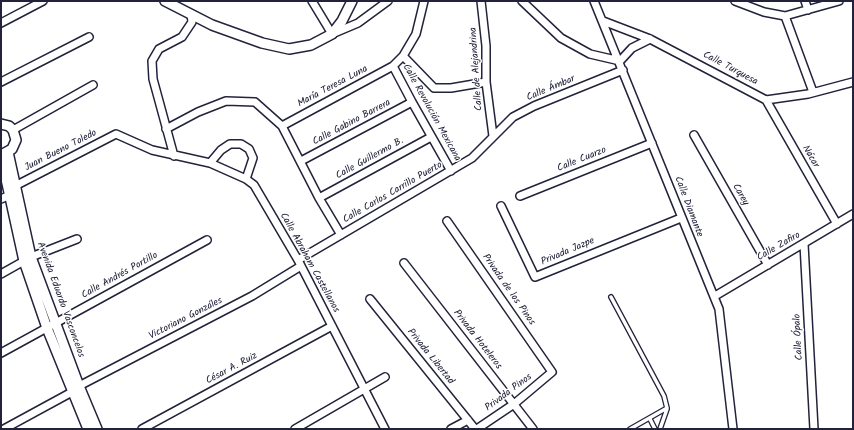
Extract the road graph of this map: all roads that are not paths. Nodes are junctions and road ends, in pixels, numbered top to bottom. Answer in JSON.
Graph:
{"nodes":[{"id":1,"x":43,"y":1,"type":"edge"},
{"id":2,"x":165,"y":1,"type":"edge"},
{"id":3,"x":180,"y":1,"type":"edge"},
{"id":4,"x":312,"y":1,"type":"edge"},
{"id":5,"x":352,"y":1,"type":"edge"},
{"id":6,"x":388,"y":1,"type":"edge"},
{"id":7,"x":424,"y":1,"type":"edge"},
{"id":8,"x":480,"y":1,"type":"edge"},
{"id":9,"x":522,"y":1,"type":"edge"},
{"id":10,"x":594,"y":1,"type":"edge"},
{"id":11,"x":736,"y":1,"type":"edge"},
{"id":12,"x":805,"y":1,"type":"edge"},
{"id":13,"x":839,"y":1,"type":"edge"},
{"id":14,"x":808,"y":10,"type":"junction"},
{"id":15,"x":191,"y":14,"type":"junction"},
{"id":16,"x":786,"y":16,"type":"junction"},
{"id":17,"x":603,"y":21,"type":"junction"},
{"id":18,"x":1,"y":23,"type":"edge"},
{"id":19,"x":332,"y":34,"type":"junction"},
{"id":20,"x":89,"y":37,"type":"dead end"},
{"id":21,"x":650,"y":39,"type":"junction"},
{"id":22,"x":403,"y":56,"type":"junction"},
{"id":23,"x":620,"y":61,"type":"junction"},
{"id":24,"x":394,"y":66,"type":"junction"},
{"id":25,"x":623,"y":70,"type":"junction"},
{"id":26,"x":1,"y":82,"type":"edge"},
{"id":27,"x":486,"y":82,"type":"junction"},
{"id":28,"x":853,"y":82,"type":"edge"},
{"id":29,"x":93,"y":85,"type":"dead end"},
{"id":30,"x":813,"y":92,"type":"junction"},
{"id":31,"x":766,"y":100,"type":"junction"},
{"id":32,"x":412,"y":102,"type":"junction"},
{"id":33,"x":1,"y":124,"type":"edge"},
{"id":34,"x":282,"y":126,"type":"junction"},
{"id":35,"x":166,"y":129,"type":"junction"},
{"id":36,"x":13,"y":130,"type":"junction"},
{"id":37,"x":116,"y":134,"type":"joint"},
{"id":38,"x":694,"y":135,"type":"dead end"},
{"id":39,"x":493,"y":136,"type":"junction"},
{"id":40,"x":431,"y":137,"type":"junction"},
{"id":41,"x":652,"y":143,"type":"junction"},
{"id":42,"x":4,"y":154,"type":"edge"},
{"id":43,"x":174,"y":156,"type":"junction"},
{"id":44,"x":301,"y":161,"type":"junction"},
{"id":45,"x":210,"y":163,"type":"junction"},
{"id":46,"x":451,"y":170,"type":"junction"},
{"id":47,"x":246,"y":178,"type":"junction"},
{"id":48,"x":15,"y":186,"type":"junction"},
{"id":49,"x":10,"y":195,"type":"junction"},
{"id":50,"x":520,"y":196,"type":"dead end"},
{"id":51,"x":319,"y":198,"type":"junction"},
{"id":52,"x":1,"y":199,"type":"edge"},
{"id":53,"x":501,"y":206,"type":"dead end"},
{"id":54,"x":853,"y":214,"type":"edge"},
{"id":55,"x":682,"y":218,"type":"junction"},
{"id":56,"x":447,"y":221,"type":"dead end"},
{"id":57,"x":837,"y":224,"type":"junction"},
{"id":58,"x":341,"y":235,"type":"junction"},
{"id":59,"x":77,"y":239,"type":"dead end"},
{"id":60,"x":207,"y":240,"type":"dead end"},
{"id":61,"x":804,"y":244,"type":"junction"},
{"id":62,"x":28,"y":259,"type":"junction"},
{"id":63,"x":404,"y":262,"type":"dead end"},
{"id":64,"x":299,"y":263,"type":"junction"},
{"id":65,"x":768,"y":265,"type":"junction"},
{"id":66,"x":1,"y":274,"type":"edge"},
{"id":67,"x":715,"y":296,"type":"junction"},
{"id":68,"x":611,"y":297,"type":"dead end"},
{"id":69,"x":370,"y":299,"type":"dead end"},
{"id":70,"x":51,"y":326,"type":"junction"},
{"id":71,"x":332,"y":326,"type":"junction"},
{"id":72,"x":1,"y":353,"type":"edge"},
{"id":73,"x":552,"y":372,"type":"joint"},
{"id":74,"x":385,"y":377,"type":"dead end"},
{"id":75,"x":76,"y":389,"type":"junction"},
{"id":76,"x":364,"y":389,"type":"junction"},
{"id":77,"x":514,"y":404,"type":"junction"},
{"id":78,"x":667,"y":408,"type":"junction"},
{"id":79,"x":650,"y":419,"type":"junction"},
{"id":80,"x":468,"y":420,"type":"junction"},
{"id":81,"x":4,"y":429,"type":"edge"},
{"id":82,"x":88,"y":429,"type":"edge"},
{"id":83,"x":97,"y":429,"type":"edge"},
{"id":84,"x":142,"y":429,"type":"edge"},
{"id":85,"x":295,"y":429,"type":"edge"},
{"id":86,"x":385,"y":429,"type":"edge"},
{"id":87,"x":451,"y":429,"type":"edge"},
{"id":88,"x":476,"y":429,"type":"edge"},
{"id":89,"x":533,"y":429,"type":"edge"},
{"id":90,"x":630,"y":429,"type":"edge"},
{"id":91,"x":655,"y":429,"type":"edge"},
{"id":92,"x":660,"y":429,"type":"edge"},
{"id":93,"x":733,"y":429,"type":"edge"},
{"id":94,"x":814,"y":429,"type":"edge"}],
"edges":[{"from":1,"to":18,"type":"street"},
{"from":2,"to":15,"type":"street"},
{"from":3,"to":15,"type":"street"},
{"from":4,"to":19,"type":"street"},
{"from":5,"to":19,"type":"street"},
{"from":6,"to":19,"type":"street"},
{"from":7,"to":22,"type":"street","name":"María Teresa Luna"},
{"from":8,"to":27,"type":"street","name":"Calle de Alejandrina"},
{"from":9,"to":23,"type":"street"},
{"from":10,"to":17,"type":"street","name":"Calle Diamante"},
{"from":11,"to":16,"type":"street"},
{"from":12,"to":14,"type":"street"},
{"from":13,"to":14,"type":"street"},
{"from":14,"to":16,"type":"street"},
{"from":15,"to":19,"type":"street"},
{"from":15,"to":35,"type":"street"},
{"from":16,"to":30,"type":"street"},
{"from":17,"to":21,"type":"street","name":"Calle Turquesa"},
{"from":17,"to":23,"type":"street","name":"Calle Diamante"},
{"from":20,"to":26,"type":"street"},
{"from":21,"to":23,"type":"street"},
{"from":21,"to":31,"type":"street","name":"Calle Turquesa"},
{"from":22,"to":24,"type":"street","name":"María Teresa Luna"},
{"from":22,"to":27,"type":"street"},
{"from":23,"to":25,"type":"street","name":"Calle Diamante"},
{"from":24,"to":32,"type":"street","name":"Calle Revolución Mexicana"},
{"from":24,"to":34,"type":"street","name":"María Teresa Luna"},
{"from":25,"to":39,"type":"street","name":"Calle Ámbar"},
{"from":25,"to":41,"type":"street","name":"Calle Diamante"},
{"from":27,"to":39,"type":"street","name":"Calle de Alejandrina"},
{"from":28,"to":30,"type":"street"},
{"from":29,"to":36,"type":"street"},
{"from":30,"to":31,"type":"street"},
{"from":31,"to":57,"type":"street","name":"Nácar"},
{"from":32,"to":40,"type":"street","name":"Calle Revolución Mexicana"},
{"from":32,"to":44,"type":"street","name":"Calle Gabino Barrera"},
{"from":33,"to":36,"type":"street"},
{"from":34,"to":35,"type":"street"},
{"from":34,"to":44,"type":"street"},
{"from":35,"to":43,"type":"street"},
{"from":36,"to":42,"type":"street"},
{"from":37,"to":43,"type":"street","name":"Calle Abraham Castellanos"},
{"from":37,"to":48,"type":"street","name":"Juan Bueno Toledo"},
{"from":38,"to":65,"type":"street","name":"Carey"},
{"from":39,"to":46,"type":"street","name":"Calle Carlos Carrillo Puerto"},
{"from":40,"to":46,"type":"street","name":"Calle Revolución Mexicana"},
{"from":40,"to":51,"type":"street","name":"Calle Guillermo B."},
{"from":41,"to":50,"type":"street","name":"Calle Cuarzo"},
{"from":41,"to":55,"type":"street","name":"Calle Diamante"},
{"from":42,"to":48,"type":"street","name":"Avenida Eduardo Vasconcelos"},
{"from":42,"to":49,"type":"street","name":"Avenida Eduardo Vasconcelos"},
{"from":43,"to":45,"type":"street","name":"Calle Abraham Castellanos"},
{"from":44,"to":51,"type":"street"},
{"from":45,"to":47,"type":"street","name":"Calle Abraham Castellanos"},
{"from":45,"to":47,"type":"street"},
{"from":46,"to":58,"type":"street","name":"Calle Carlos Carrillo Puerto"},
{"from":47,"to":64,"type":"street","name":"Calle Abraham Castellanos"},
{"from":48,"to":62,"type":"street","name":"Avenida Eduardo Vasconcelos"},
{"from":49,"to":52,"type":"street"},
{"from":49,"to":62,"type":"street","name":"Avenida Eduardo Vasconcelos"},
{"from":51,"to":58,"type":"street"},
{"from":53,"to":55,"type":"street","name":"Privada Jazpe"},
{"from":54,"to":57,"type":"street","name":"Calle Zafiro"},
{"from":55,"to":67,"type":"street","name":"Calle Diamante"},
{"from":56,"to":73,"type":"street","name":"Privada de los Pinos"},
{"from":57,"to":61,"type":"street","name":"Calle Zafiro"},
{"from":58,"to":64,"type":"street","name":"Calle Carlos Carrillo Puerto"},
{"from":59,"to":62,"type":"street"},
{"from":60,"to":70,"type":"street","name":"Calle Andrés Portillo"},
{"from":61,"to":65,"type":"street","name":"Calle Zafiro"},
{"from":61,"to":94,"type":"street","name":"Calle Ópalo"},
{"from":62,"to":66,"type":"street"},
{"from":62,"to":70,"type":"street","name":"Avenida Eduardo Vasconcelos"},
{"from":63,"to":77,"type":"street","name":"Privada Hoteleros"},
{"from":64,"to":71,"type":"street","name":"Calle Abraham Castellanos"},
{"from":64,"to":75,"type":"street","name":"Victoriano Gonzáles"},
{"from":65,"to":67,"type":"street","name":"Calle Zafiro"},
{"from":67,"to":93,"type":"street","name":"Calle Diamante"},
{"from":68,"to":78,"type":"lane"},
{"from":69,"to":80,"type":"street","name":"Privada Libertad"},
{"from":70,"to":72,"type":"street","name":"Calle Andrés Portillo"},
{"from":70,"to":75,"type":"street","name":"Avenida Eduardo Vasconcelos"},
{"from":71,"to":76,"type":"street","name":"Calle Abraham Castellanos"},
{"from":71,"to":84,"type":"street","name":"César A. Ruiz"},
{"from":73,"to":77,"type":"street","name":"Privada Pinos"},
{"from":74,"to":76,"type":"street"},
{"from":75,"to":81,"type":"street","name":"Victoriano Gonzáles"},
{"from":75,"to":82,"type":"street","name":"Avenida Eduardo Vasconcelos"},
{"from":75,"to":83,"type":"street","name":"Avenida Eduardo Vasconcelos"},
{"from":76,"to":85,"type":"street"},
{"from":76,"to":86,"type":"street","name":"Calle Abraham Castellanos"},
{"from":77,"to":88,"type":"street","name":"Privada Pinos"},
{"from":77,"to":89,"type":"street","name":"Privada Hoteleros"},
{"from":78,"to":79,"type":"lane"},
{"from":78,"to":92,"type":"lane"},
{"from":79,"to":90,"type":"lane"},
{"from":79,"to":91,"type":"lane"},
{"from":80,"to":87,"type":"street"},
{"from":80,"to":88,"type":"street","name":"Privada Libertad"}]}
